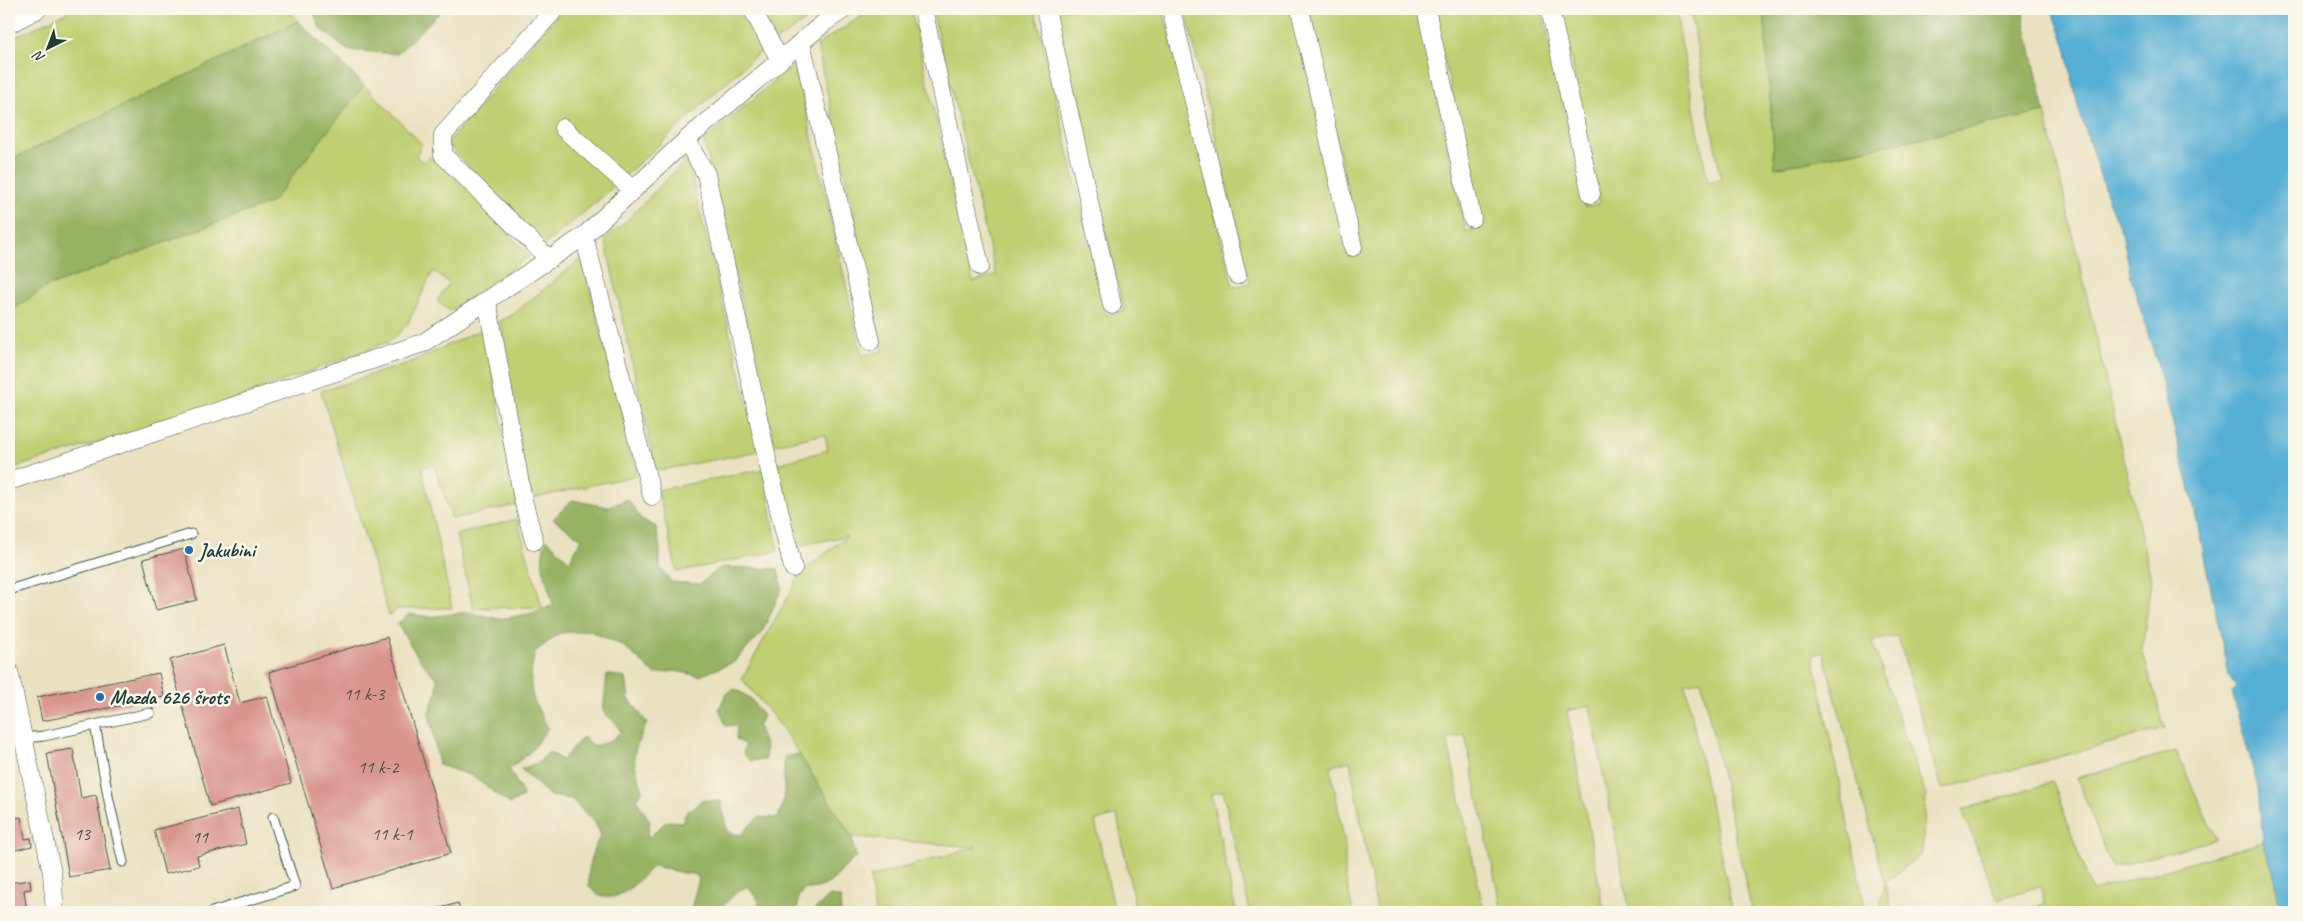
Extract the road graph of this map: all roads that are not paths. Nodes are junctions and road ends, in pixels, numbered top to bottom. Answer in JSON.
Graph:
{"nodes":[{"id":1,"x":38,"y":9,"type":"edge"},
{"id":2,"x":555,"y":9,"type":"edge"},
{"id":3,"x":752,"y":9,"type":"edge"},
{"id":4,"x":844,"y":9,"type":"edge"},
{"id":5,"x":923,"y":9,"type":"edge"},
{"id":6,"x":1046,"y":9,"type":"edge"},
{"id":7,"x":1171,"y":9,"type":"edge"},
{"id":8,"x":1300,"y":9,"type":"edge"},
{"id":9,"x":1426,"y":9,"type":"edge"},
{"id":10,"x":1550,"y":9,"type":"edge"},
{"id":11,"x":9,"y":24,"type":"edge"},
{"id":12,"x":801,"y":42,"type":"junction"},
{"id":13,"x":780,"y":60,"type":"junction"},
{"id":14,"x":563,"y":128,"type":"dead end"},
{"id":15,"x":686,"y":140,"type":"junction"},
{"id":16,"x":633,"y":190,"type":"junction"},
{"id":17,"x":1591,"y":194,"type":"dead end"},
{"id":18,"x":1472,"y":218,"type":"dead end"},
{"id":19,"x":584,"y":236,"type":"junction"},
{"id":20,"x":1353,"y":247,"type":"dead end"},
{"id":21,"x":549,"y":260,"type":"junction"},
{"id":22,"x":980,"y":266,"type":"dead end"},
{"id":23,"x":1237,"y":275,"type":"dead end"},
{"id":24,"x":487,"y":300,"type":"junction"},
{"id":25,"x":1112,"y":305,"type":"dead end"},
{"id":26,"x":871,"y":341,"type":"dead end"},
{"id":27,"x":9,"y":481,"type":"edge"},
{"id":28,"x":652,"y":496,"type":"dead end"},
{"id":29,"x":191,"y":534,"type":"dead end"},
{"id":30,"x":534,"y":541,"type":"dead end"},
{"id":31,"x":793,"y":568,"type":"dead end"},
{"id":32,"x":9,"y":590,"type":"edge"},
{"id":33,"x":9,"y":671,"type":"edge"},
{"id":34,"x":150,"y":713,"type":"dead end"},
{"id":35,"x":95,"y":725,"type":"junction"},
{"id":36,"x":24,"y":738,"type":"junction"},
{"id":37,"x":273,"y":817,"type":"dead end"},
{"id":38,"x":123,"y":862,"type":"dead end"},
{"id":39,"x":55,"y":912,"type":"edge"},
{"id":40,"x":212,"y":912,"type":"edge"}],
"edges":[{"from":1,"to":11,"type":"street"},
{"from":2,"to":21,"type":"street"},
{"from":3,"to":13,"type":"street"},
{"from":4,"to":12,"type":"street"},
{"from":5,"to":22,"type":"street"},
{"from":6,"to":25,"type":"street"},
{"from":7,"to":23,"type":"street"},
{"from":8,"to":20,"type":"street"},
{"from":9,"to":18,"type":"street"},
{"from":10,"to":17,"type":"street"},
{"from":12,"to":13,"type":"street"},
{"from":12,"to":26,"type":"street"},
{"from":13,"to":15,"type":"street"},
{"from":14,"to":16,"type":"street"},
{"from":15,"to":16,"type":"street"},
{"from":15,"to":31,"type":"street"},
{"from":16,"to":19,"type":"street"},
{"from":19,"to":21,"type":"street"},
{"from":19,"to":28,"type":"street"},
{"from":21,"to":24,"type":"street"},
{"from":24,"to":27,"type":"street"},
{"from":24,"to":30,"type":"street"},
{"from":29,"to":32,"type":"lane"},
{"from":33,"to":36,"type":"street"},
{"from":34,"to":35,"type":"lane"},
{"from":35,"to":36,"type":"lane"},
{"from":35,"to":38,"type":"lane"},
{"from":36,"to":39,"type":"street"},
{"from":37,"to":40,"type":"lane"}]}
